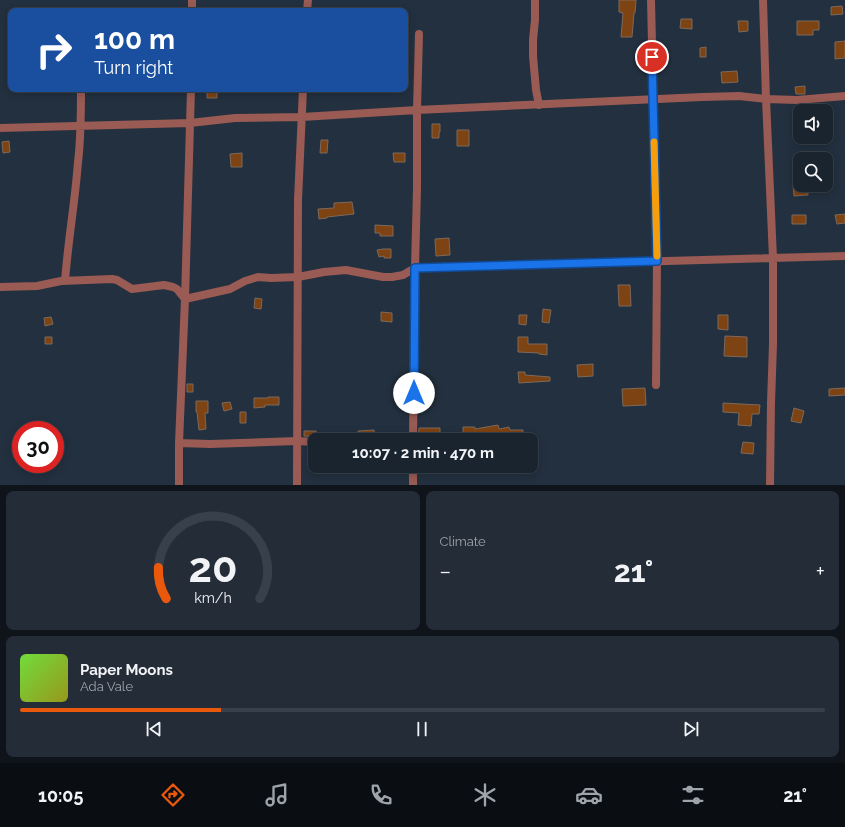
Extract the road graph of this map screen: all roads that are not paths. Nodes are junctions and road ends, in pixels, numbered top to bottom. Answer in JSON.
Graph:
{"nodes":[{"id":1,"x":535,"y":0,"type":"edge"},
{"id":2,"x":651,"y":0,"type":"edge"},
{"id":3,"x":763,"y":0,"type":"edge"},
{"id":4,"x":419,"y":34,"type":"dead end"},
{"id":5,"x":81,"y":92,"type":"edge"},
{"id":6,"x":191,"y":92,"type":"edge"},
{"id":7,"x":303,"y":92,"type":"edge"},
{"id":8,"x":845,"y":96,"type":"edge"},
{"id":9,"x":653,"y":99,"type":"junction"},
{"id":10,"x":766,"y":99,"type":"junction"},
{"id":11,"x":539,"y":105,"type":"junction"},
{"id":12,"x":417,"y":110,"type":"junction"},
{"id":13,"x":302,"y":117,"type":"junction"},
{"id":14,"x":190,"y":123,"type":"junction"},
{"id":15,"x":81,"y":126,"type":"junction"},
{"id":16,"x":0,"y":128,"type":"edge"},
{"id":17,"x":845,"y":256,"type":"edge"},
{"id":18,"x":773,"y":258,"type":"junction"},
{"id":19,"x":657,"y":261,"type":"junction"},
{"id":20,"x":415,"y":268,"type":"junction"},
{"id":21,"x":298,"y":277,"type":"junction"},
{"id":22,"x":65,"y":281,"type":"junction"},
{"id":23,"x":0,"y":287,"type":"edge"},
{"id":24,"x":185,"y":299,"type":"junction"},
{"id":25,"x":656,"y":384,"type":"dead end"},
{"id":26,"x":413,"y":433,"type":"edge"},
{"id":27,"x":297,"y":441,"type":"junction"},
{"id":28,"x":308,"y":442,"type":"edge"},
{"id":29,"x":179,"y":444,"type":"junction"},
{"id":30,"x":413,"y":473,"type":"edge"},
{"id":31,"x":179,"y":485,"type":"edge"},
{"id":32,"x":297,"y":485,"type":"edge"},
{"id":33,"x":413,"y":485,"type":"edge"},
{"id":34,"x":770,"y":485,"type":"edge"}],
"edges":[{"from":1,"to":11,"type":"street"},
{"from":2,"to":9,"type":"street"},
{"from":3,"to":10,"type":"street"},
{"from":4,"to":12,"type":"street"},
{"from":5,"to":15,"type":"street"},
{"from":6,"to":14,"type":"street"},
{"from":7,"to":13,"type":"street"},
{"from":8,"to":10,"type":"street"},
{"from":9,"to":10,"type":"street"},
{"from":9,"to":11,"type":"street"},
{"from":9,"to":19,"type":"street"},
{"from":10,"to":18,"type":"street"},
{"from":11,"to":12,"type":"street"},
{"from":12,"to":13,"type":"street"},
{"from":12,"to":20,"type":"street"},
{"from":13,"to":14,"type":"street"},
{"from":13,"to":21,"type":"street"},
{"from":14,"to":15,"type":"street"},
{"from":14,"to":24,"type":"street"},
{"from":15,"to":16,"type":"street"},
{"from":15,"to":22,"type":"street"},
{"from":17,"to":18,"type":"street"},
{"from":18,"to":19,"type":"street"},
{"from":18,"to":34,"type":"street"},
{"from":19,"to":20,"type":"street"},
{"from":19,"to":25,"type":"street"},
{"from":20,"to":21,"type":"street"},
{"from":20,"to":26,"type":"street"},
{"from":21,"to":24,"type":"street"},
{"from":21,"to":27,"type":"street"},
{"from":22,"to":23,"type":"street"},
{"from":22,"to":24,"type":"street"},
{"from":24,"to":29,"type":"street"},
{"from":27,"to":28,"type":"street"},
{"from":27,"to":29,"type":"street"},
{"from":27,"to":32,"type":"street"},
{"from":29,"to":31,"type":"street"},
{"from":30,"to":33,"type":"street"}]}
